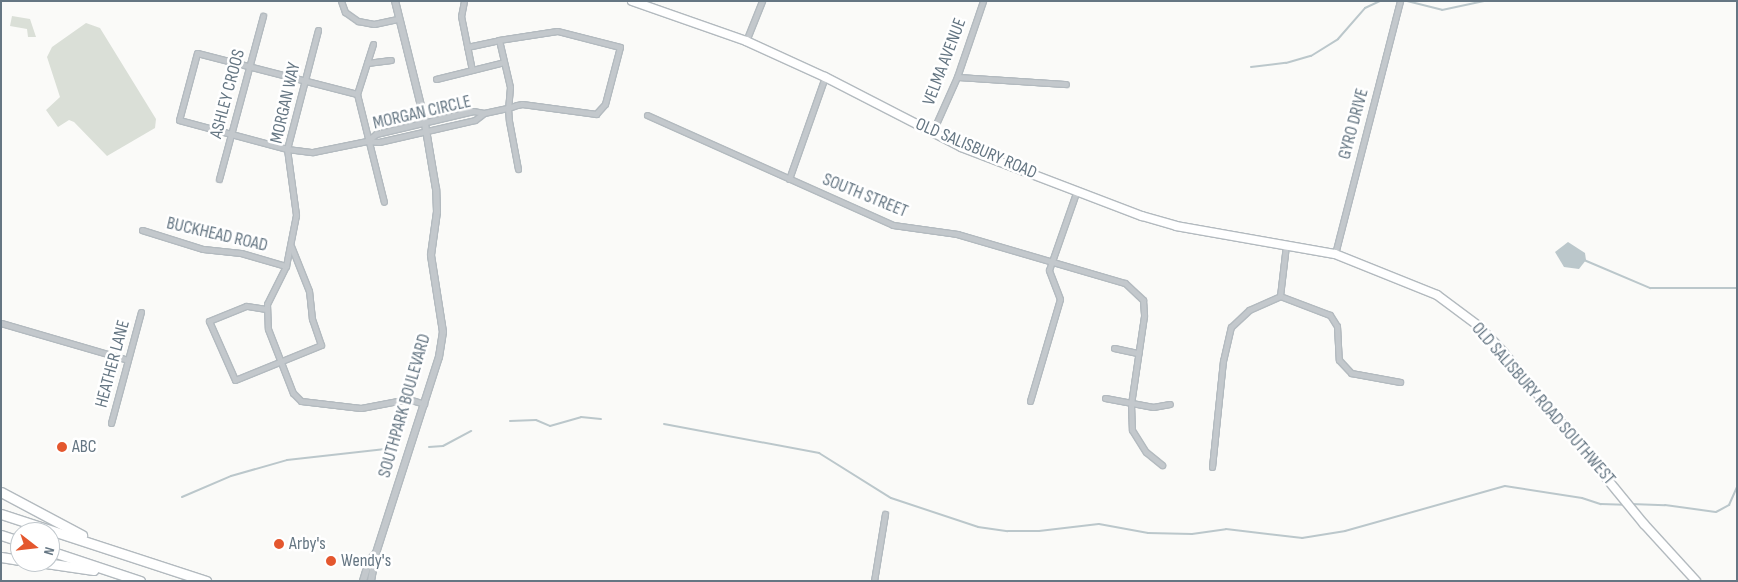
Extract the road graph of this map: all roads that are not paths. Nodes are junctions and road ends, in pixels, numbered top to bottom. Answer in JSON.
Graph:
{"nodes":[{"id":1,"x":341,"y":1,"type":"edge"},
{"id":2,"x":395,"y":1,"type":"edge"},
{"id":3,"x":464,"y":1,"type":"edge"},
{"id":4,"x":632,"y":1,"type":"edge"},
{"id":5,"x":762,"y":1,"type":"edge"},
{"id":6,"x":983,"y":1,"type":"edge"},
{"id":7,"x":1400,"y":1,"type":"edge"},
{"id":8,"x":264,"y":16,"type":"dead end"},
{"id":9,"x":398,"y":19,"type":"junction"},
{"id":10,"x":318,"y":30,"type":"dead end"},
{"id":11,"x":500,"y":40,"type":"junction"},
{"id":12,"x":746,"y":42,"type":"junction"},
{"id":13,"x":373,"y":44,"type":"dead end"},
{"id":14,"x":467,"y":47,"type":"junction"},
{"id":15,"x":391,"y":60,"type":"dead end"},
{"id":16,"x":504,"y":62,"type":"junction"},
{"id":17,"x":367,"y":63,"type":"junction"},
{"id":18,"x":249,"y":66,"type":"junction"},
{"id":19,"x":472,"y":70,"type":"junction"},
{"id":20,"x":825,"y":77,"type":"junction"},
{"id":21,"x":957,"y":77,"type":"junction"},
{"id":22,"x":436,"y":79,"type":"dead end"},
{"id":23,"x":304,"y":80,"type":"junction"},
{"id":24,"x":1066,"y":84,"type":"dead end"},
{"id":25,"x":357,"y":94,"type":"junction"},
{"id":26,"x":508,"y":108,"type":"junction"},
{"id":27,"x":484,"y":113,"type":"junction"},
{"id":28,"x":647,"y":115,"type":"dead end"},
{"id":29,"x":425,"y":123,"type":"junction"},
{"id":30,"x":392,"y":130,"type":"junction"},
{"id":31,"x":426,"y":131,"type":"junction"},
{"id":32,"x":932,"y":133,"type":"junction"},
{"id":33,"x":231,"y":134,"type":"junction"},
{"id":34,"x":394,"y":139,"type":"junction"},
{"id":35,"x":367,"y":140,"type":"junction"},
{"id":36,"x":287,"y":149,"type":"junction"},
{"id":37,"x":518,"y":169,"type":"dead end"},
{"id":38,"x":219,"y":179,"type":"dead end"},
{"id":39,"x":790,"y":179,"type":"junction"},
{"id":40,"x":1078,"y":190,"type":"junction"},
{"id":41,"x":384,"y":202,"type":"dead end"},
{"id":42,"x":142,"y":230,"type":"dead end"},
{"id":43,"x":1286,"y":245,"type":"junction"},
{"id":44,"x":290,"y":246,"type":"junction"},
{"id":45,"x":1335,"y":254,"type":"junction"},
{"id":46,"x":1051,"y":261,"type":"junction"},
{"id":47,"x":286,"y":266,"type":"junction"},
{"id":48,"x":1280,"y":296,"type":"junction"},
{"id":49,"x":266,"y":309,"type":"junction"},
{"id":50,"x":141,"y":312,"type":"dead end"},
{"id":51,"x":1,"y":323,"type":"edge"},
{"id":52,"x":1114,"y":348,"type":"dead end"},
{"id":53,"x":1138,"y":353,"type":"junction"},
{"id":54,"x":128,"y":360,"type":"junction"},
{"id":55,"x":280,"y":362,"type":"junction"},
{"id":56,"x":1400,"y":382,"type":"dead end"},
{"id":57,"x":1105,"y":398,"type":"dead end"},
{"id":58,"x":1030,"y":401,"type":"dead end"},
{"id":59,"x":424,"y":404,"type":"junction"},
{"id":60,"x":1131,"y":404,"type":"junction"},
{"id":61,"x":1170,"y":404,"type":"dead end"},
{"id":62,"x":111,"y":423,"type":"dead end"},
{"id":63,"x":1162,"y":464,"type":"dead end"},
{"id":64,"x":1212,"y":467,"type":"dead end"},
{"id":65,"x":1,"y":492,"type":"edge"},
{"id":66,"x":1,"y":514,"type":"edge"},
{"id":67,"x":885,"y":514,"type":"dead end"},
{"id":68,"x":109,"y":548,"type":"junction"},
{"id":69,"x":376,"y":553,"type":"junction"},
{"id":70,"x":60,"y":554,"type":"edge"},
{"id":71,"x":60,"y":565,"type":"edge"},
{"id":72,"x":119,"y":574,"type":"junction"},
{"id":73,"x":140,"y":581,"type":"edge"},
{"id":74,"x":206,"y":581,"type":"edge"},
{"id":75,"x":363,"y":581,"type":"edge"},
{"id":76,"x":371,"y":581,"type":"edge"},
{"id":77,"x":874,"y":581,"type":"edge"},
{"id":78,"x":1696,"y":581,"type":"edge"}],
"edges":[{"from":1,"to":9,"type":"street"},
{"from":2,"to":9,"type":"street","name":"SOUTHPARK BOULEVARD"},
{"from":3,"to":14,"type":"street"},
{"from":4,"to":12,"type":"main road","name":"OLD SALISBURY ROAD"},
{"from":5,"to":12,"type":"street"},
{"from":6,"to":21,"type":"street","name":"VELMA AVENUE"},
{"from":7,"to":45,"type":"street","name":"GYRO DRIVE"},
{"from":8,"to":18,"type":"street","name":"ASHLEY CROOS"},
{"from":9,"to":29,"type":"street","name":"SOUTHPARK BOULEVARD"},
{"from":10,"to":23,"type":"street","name":"MORGAN WAY"},
{"from":11,"to":14,"type":"street"},
{"from":11,"to":16,"type":"street"},
{"from":11,"to":26,"type":"street","name":"MORGAN CIRCLE"},
{"from":12,"to":20,"type":"main road","name":"OLD SALISBURY ROAD"},
{"from":13,"to":17,"type":"street"},
{"from":14,"to":19,"type":"street"},
{"from":15,"to":17,"type":"street"},
{"from":16,"to":19,"type":"street"},
{"from":16,"to":26,"type":"street"},
{"from":17,"to":25,"type":"street"},
{"from":18,"to":23,"type":"street","name":"MORGAN CIRCLE"},
{"from":18,"to":33,"type":"street","name":"ASHLEY CROOS"},
{"from":18,"to":33,"type":"street","name":"MORGAN CIRCLE"},
{"from":19,"to":22,"type":"street"},
{"from":20,"to":32,"type":"main road","name":"OLD SALISBURY ROAD"},
{"from":20,"to":39,"type":"street"},
{"from":21,"to":24,"type":"street"},
{"from":21,"to":32,"type":"street","name":"VELMA AVENUE"},
{"from":23,"to":25,"type":"street","name":"MORGAN CIRCLE"},
{"from":23,"to":36,"type":"street","name":"MORGAN WAY"},
{"from":25,"to":35,"type":"street"},
{"from":26,"to":27,"type":"street","name":"MORGAN CIRCLE"},
{"from":26,"to":37,"type":"street"},
{"from":27,"to":29,"type":"street","name":"MORGAN CIRCLE"},
{"from":27,"to":31,"type":"street","name":"MORGAN CIRCLE"},
{"from":28,"to":39,"type":"street","name":"SOUTH STREET"},
{"from":29,"to":30,"type":"street","name":"MORGAN CIRCLE"},
{"from":29,"to":31,"type":"street","name":"SOUTHPARK BOULEVARD"},
{"from":30,"to":34,"type":"street"},
{"from":30,"to":35,"type":"street","name":"MORGAN CIRCLE"},
{"from":31,"to":34,"type":"street","name":"MORGAN CIRCLE"},
{"from":31,"to":59,"type":"street","name":"SOUTHPARK BOULEVARD"},
{"from":32,"to":40,"type":"main road","name":"OLD SALISBURY ROAD"},
{"from":33,"to":36,"type":"street","name":"MORGAN CIRCLE"},
{"from":33,"to":38,"type":"street","name":"ASHLEY CROOS"},
{"from":34,"to":35,"type":"street","name":"MORGAN CIRCLE"},
{"from":35,"to":36,"type":"street","name":"MORGAN CIRCLE"},
{"from":35,"to":41,"type":"street"},
{"from":36,"to":44,"type":"street","name":"MORGAN WAY"},
{"from":39,"to":46,"type":"street","name":"SOUTH STREET"},
{"from":40,"to":43,"type":"main road","name":"OLD SALISBURY ROAD"},
{"from":40,"to":46,"type":"street"},
{"from":42,"to":47,"type":"street","name":"BUCKHEAD ROAD"},
{"from":43,"to":45,"type":"main road","name":"OLD SALISBURY ROAD"},
{"from":43,"to":48,"type":"street"},
{"from":44,"to":47,"type":"street","name":"MORGAN WAY"},
{"from":44,"to":55,"type":"street"},
{"from":45,"to":78,"type":"main road","name":"OLD SALISBURY ROAD SOUTHWEST"},
{"from":46,"to":53,"type":"street","name":"SOUTH STREET"},
{"from":46,"to":58,"type":"street"},
{"from":47,"to":49,"type":"street","name":"MORGAN WAY"},
{"from":48,"to":56,"type":"street"},
{"from":48,"to":64,"type":"street"},
{"from":49,"to":55,"type":"street"},
{"from":49,"to":55,"type":"street"},
{"from":50,"to":54,"type":"street","name":"HEATHER LANE"},
{"from":51,"to":54,"type":"street"},
{"from":52,"to":53,"type":"street"},
{"from":53,"to":60,"type":"street"},
{"from":54,"to":62,"type":"street","name":"HEATHER LANE"},
{"from":55,"to":59,"type":"street"},
{"from":57,"to":60,"type":"street"},
{"from":59,"to":69,"type":"street","name":"SOUTHPARK BOULEVARD"},
{"from":60,"to":61,"type":"street"},
{"from":60,"to":63,"type":"street"},
{"from":65,"to":68,"type":"main road"},
{"from":66,"to":68,"type":"main road"},
{"from":67,"to":77,"type":"street"},
{"from":68,"to":74,"type":"main road"},
{"from":69,"to":75,"type":"street","name":"SOUTHPARK BOULEVARD"},
{"from":69,"to":76,"type":"street","name":"SOUTHPARK BOULEVARD"},
{"from":70,"to":72,"type":"main road"},
{"from":71,"to":72,"type":"main road"},
{"from":72,"to":73,"type":"main road"}]}
